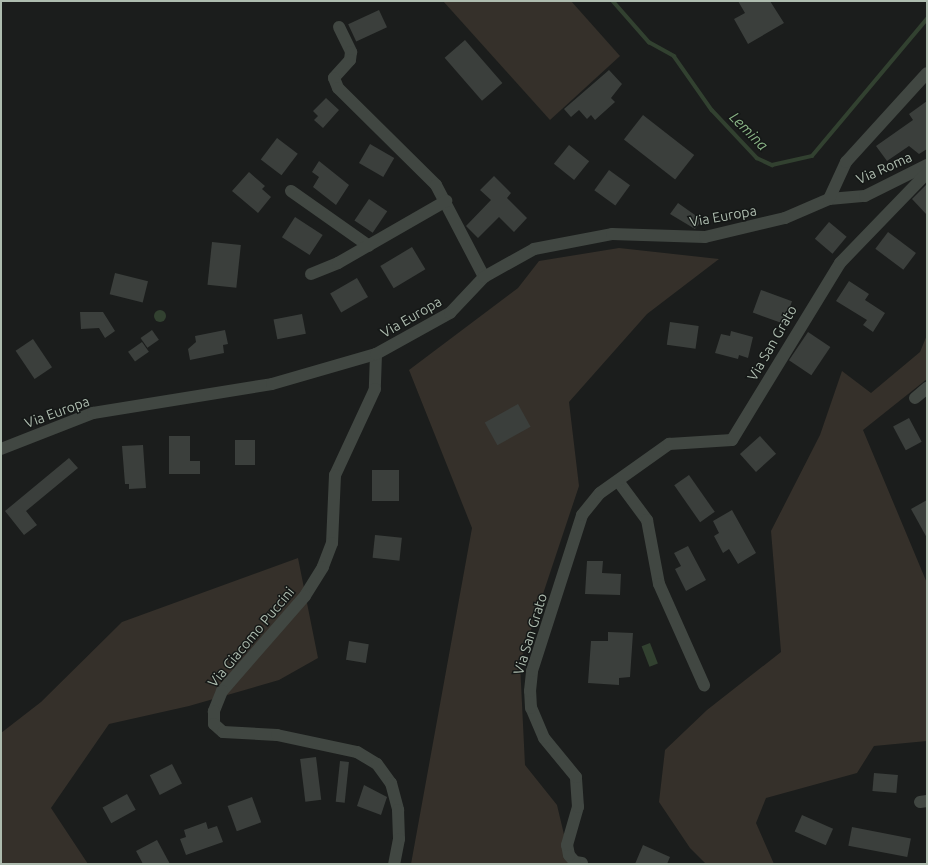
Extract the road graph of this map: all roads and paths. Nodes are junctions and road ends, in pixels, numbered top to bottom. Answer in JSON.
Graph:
{"nodes":[{"id":1,"x":339,"y":27,"type":"dead end"},
{"id":2,"x":927,"y":73,"type":"edge"},
{"id":3,"x":927,"y":165,"type":"edge"},
{"id":4,"x":927,"y":173,"type":"edge"},
{"id":5,"x":291,"y":191,"type":"dead end"},
{"id":6,"x":829,"y":199,"type":"junction"},
{"id":7,"x":446,"y":201,"type":"junction"},
{"id":8,"x":369,"y":246,"type":"junction"},
{"id":9,"x":311,"y":274,"type":"dead end"},
{"id":10,"x":484,"y":277,"type":"junction"},
{"id":11,"x":376,"y":354,"type":"junction"},
{"id":12,"x":927,"y":388,"type":"edge"},
{"id":13,"x":915,"y":398,"type":"dead end"},
{"id":14,"x":1,"y":449,"type":"edge"},
{"id":15,"x":618,"y":481,"type":"junction"},
{"id":16,"x":704,"y":685,"type":"dead end"},
{"id":17,"x":582,"y":863,"type":"dead end"},
{"id":18,"x":394,"y":864,"type":"edge"}],
"edges":[{"from":1,"to":7,"type":"street"},
{"from":2,"to":6,"type":"street"},
{"from":3,"to":6,"type":"street","name":"Via Roma"},
{"from":4,"to":15,"type":"street","name":"Via San Grato"},
{"from":5,"to":8,"type":"street"},
{"from":6,"to":10,"type":"street","name":"Via Europa"},
{"from":7,"to":8,"type":"street"},
{"from":7,"to":10,"type":"street"},
{"from":8,"to":9,"type":"street"},
{"from":10,"to":11,"type":"street","name":"Via Europa"},
{"from":11,"to":14,"type":"street","name":"Via Europa"},
{"from":11,"to":18,"type":"street","name":"Via Giacomo Puccini"},
{"from":12,"to":13,"type":"street"},
{"from":15,"to":16,"type":"street"},
{"from":15,"to":17,"type":"street","name":"Via San Grato"}]}
